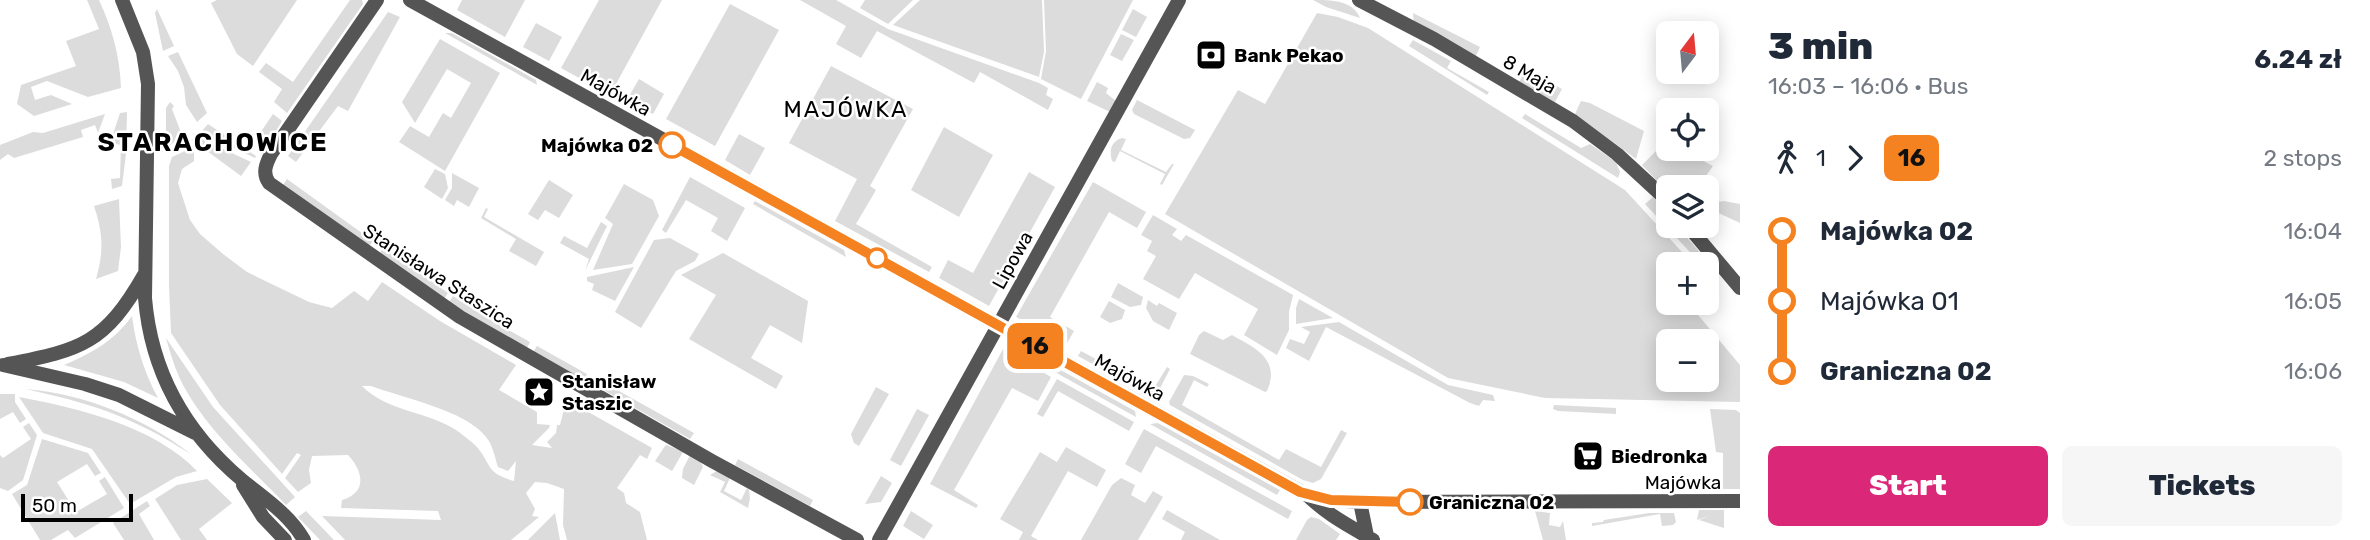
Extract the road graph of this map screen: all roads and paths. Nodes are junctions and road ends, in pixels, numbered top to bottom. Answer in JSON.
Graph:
{"nodes":[{"id":1,"x":122,"y":0,"type":"edge"},
{"id":2,"x":377,"y":0,"type":"edge"},
{"id":3,"x":410,"y":0,"type":"edge"},
{"id":4,"x":1178,"y":0,"type":"edge"},
{"id":5,"x":1359,"y":0,"type":"edge"},
{"id":6,"x":1656,"y":190,"type":"edge"},
{"id":7,"x":1698,"y":238,"type":"edge"},
{"id":8,"x":145,"y":274,"type":"junction"},
{"id":9,"x":1740,"y":288,"type":"edge"},
{"id":10,"x":998,"y":325,"type":"junction"},
{"id":11,"x":1,"y":366,"type":"edge"},
{"id":12,"x":198,"y":435,"type":"junction"},
{"id":13,"x":239,"y":478,"type":"junction"},
{"id":14,"x":1307,"y":495,"type":"junction"},
{"id":15,"x":1740,"y":501,"type":"edge"},
{"id":16,"x":1360,"y":502,"type":"junction"},
{"id":17,"x":1370,"y":538,"type":"edge"},
{"id":18,"x":285,"y":540,"type":"edge"},
{"id":19,"x":304,"y":540,"type":"edge"},
{"id":20,"x":857,"y":540,"type":"edge"},
{"id":21,"x":879,"y":540,"type":"edge"}],
"edges":[{"from":1,"to":8,"type":"street"},
{"from":2,"to":20,"type":"street","name":"Stanisława Staszica"},
{"from":3,"to":10,"type":"street","name":"Majówka"},
{"from":4,"to":10,"type":"street","name":"Lipowa"},
{"from":5,"to":6,"type":"street","name":"8 Maja"},
{"from":7,"to":9,"type":"street"},
{"from":8,"to":11,"type":"street"},
{"from":8,"to":12,"type":"street"},
{"from":10,"to":14,"type":"street","name":"Majówka"},
{"from":10,"to":21,"type":"street","name":"Lipowa"},
{"from":11,"to":12,"type":"street"},
{"from":12,"to":13,"type":"street"},
{"from":13,"to":18,"type":"street"},
{"from":13,"to":19,"type":"street"},
{"from":14,"to":16,"type":"street","name":"Majówka"},
{"from":14,"to":17,"type":"street"},
{"from":15,"to":16,"type":"street","name":"Majówka"},
{"from":16,"to":17,"type":"street"}]}
